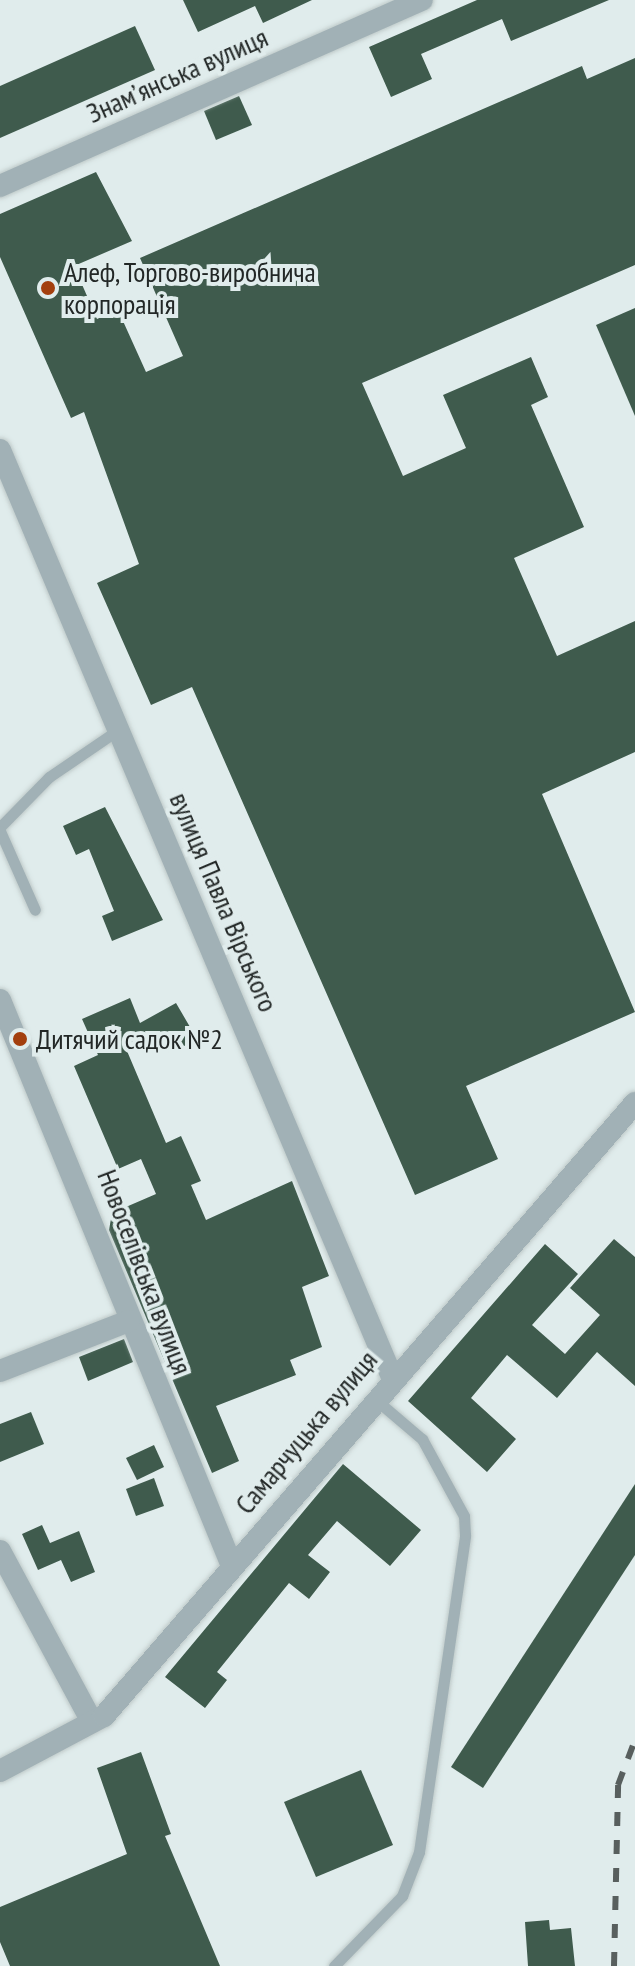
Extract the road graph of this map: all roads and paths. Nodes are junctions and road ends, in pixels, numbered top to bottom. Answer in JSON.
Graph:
{"nodes":[{"id":1,"x":422,"y":0,"type":"edge"},
{"id":2,"x":0,"y":186,"type":"edge"},
{"id":3,"x":0,"y":450,"type":"edge"},
{"id":4,"x":118,"y":730,"type":"junction"},
{"id":5,"x":0,"y":829,"type":"edge"},
{"id":6,"x":35,"y":910,"type":"dead end"},
{"id":7,"x":0,"y":1000,"type":"edge"},
{"id":8,"x":635,"y":1103,"type":"edge"},
{"id":9,"x":129,"y":1321,"type":"junction"},
{"id":10,"x":0,"y":1371,"type":"edge"},
{"id":11,"x":392,"y":1377,"type":"junction"},
{"id":12,"x":374,"y":1399,"type":"junction"},
{"id":13,"x":0,"y":1551,"type":"edge"},
{"id":14,"x":232,"y":1566,"type":"junction"},
{"id":15,"x":92,"y":1722,"type":"junction"},
{"id":16,"x":0,"y":1771,"type":"edge"},
{"id":17,"x":334,"y":1966,"type":"edge"}],
"edges":[{"from":1,"to":2,"type":"street","name":"Знамʼянська вулиця"},
{"from":3,"to":4,"type":"street","name":"вулиця Павла Вірського"},
{"from":4,"to":5,"type":"lane"},
{"from":4,"to":11,"type":"street","name":"вулиця Павла Вірського"},
{"from":5,"to":6,"type":"lane"},
{"from":7,"to":9,"type":"street","name":"Новоселівська вулиця"},
{"from":8,"to":11,"type":"street","name":"Самарчуцька вулиця"},
{"from":9,"to":10,"type":"street"},
{"from":9,"to":14,"type":"street","name":"Новоселівська вулиця"},
{"from":11,"to":12,"type":"street","name":"Самарчуцька вулиця"},
{"from":12,"to":14,"type":"street","name":"Самарчуцька вулиця"},
{"from":12,"to":17,"type":"lane"},
{"from":13,"to":15,"type":"street"},
{"from":14,"to":15,"type":"street","name":"Самарчуцька вулиця"},
{"from":15,"to":16,"type":"street","name":"Самарчуцька вулиця"}]}
